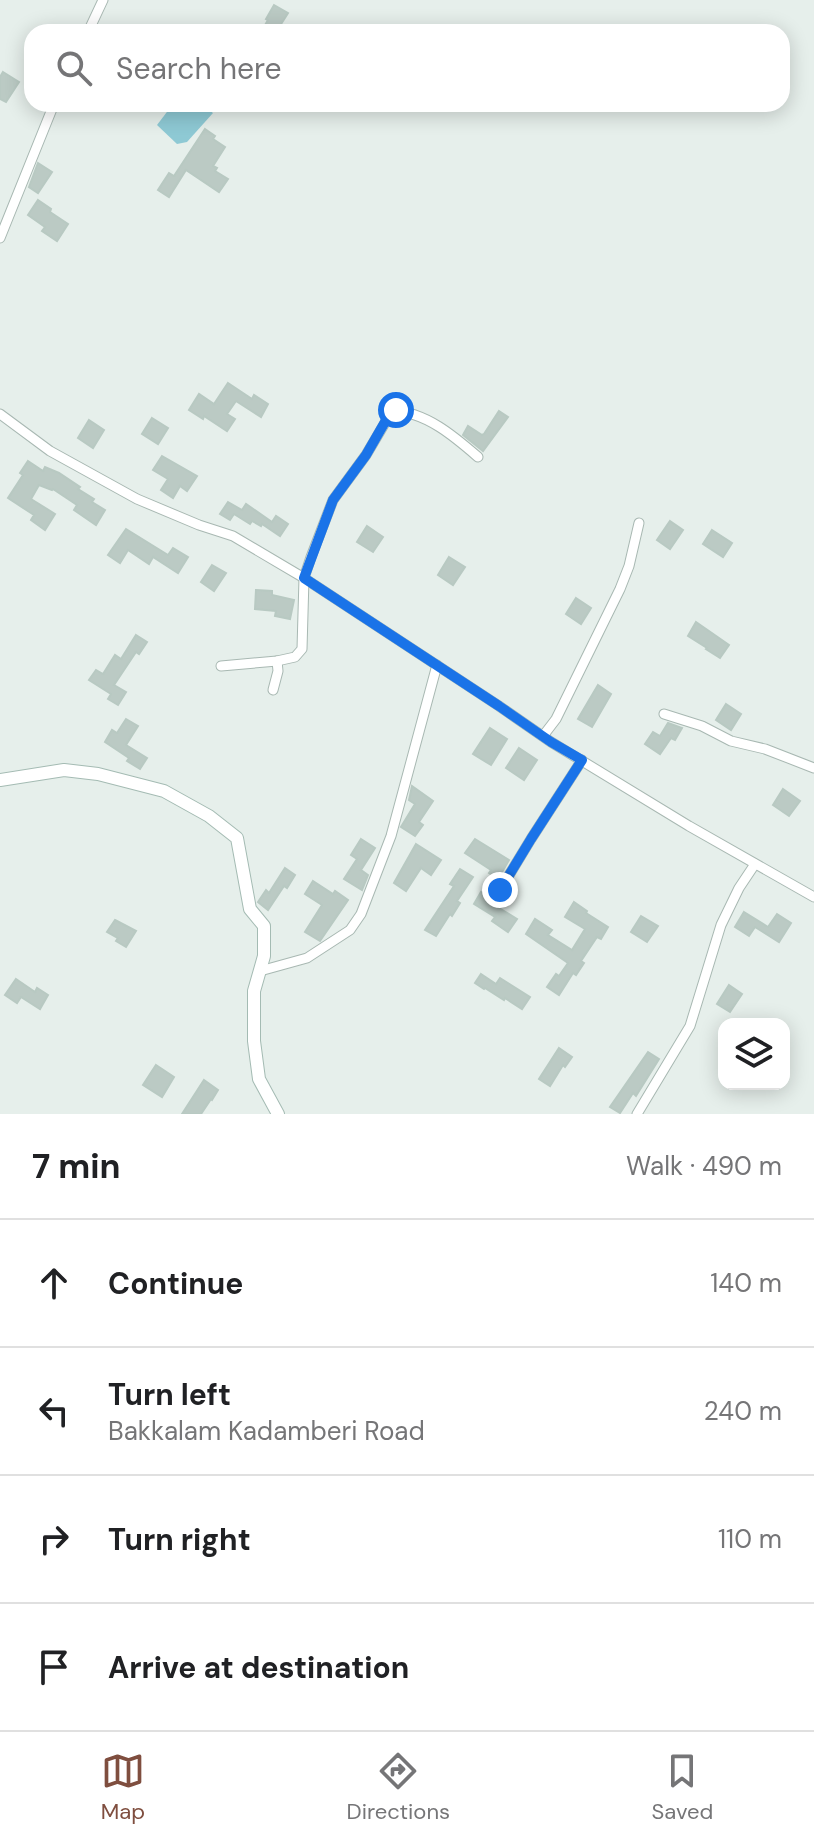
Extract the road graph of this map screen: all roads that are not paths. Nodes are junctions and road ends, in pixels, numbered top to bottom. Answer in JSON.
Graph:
{"nodes":[{"id":1,"x":103,"y":0,"type":"edge"},
{"id":2,"x":92,"y":24,"type":"edge"},
{"id":3,"x":51,"y":112,"type":"edge"},
{"id":4,"x":0,"y":238,"type":"edge"},
{"id":5,"x":0,"y":414,"type":"edge"},
{"id":6,"x":478,"y":457,"type":"dead end"},
{"id":7,"x":639,"y":523,"type":"dead end"},
{"id":8,"x":304,"y":578,"type":"junction"},
{"id":9,"x":277,"y":661,"type":"junction"},
{"id":10,"x":437,"y":665,"type":"junction"},
{"id":11,"x":221,"y":666,"type":"dead end"},
{"id":12,"x":273,"y":690,"type":"dead end"},
{"id":13,"x":664,"y":714,"type":"dead end"},
{"id":14,"x":543,"y":736,"type":"junction"},
{"id":15,"x":582,"y":760,"type":"junction"},
{"id":16,"x":814,"y":768,"type":"edge"},
{"id":17,"x":0,"y":780,"type":"edge"},
{"id":18,"x":755,"y":864,"type":"junction"},
{"id":19,"x":500,"y":890,"type":"dead end"},
{"id":20,"x":814,"y":897,"type":"edge"},
{"id":21,"x":260,"y":971,"type":"junction"},
{"id":22,"x":278,"y":1114,"type":"edge"},
{"id":23,"x":637,"y":1114,"type":"edge"}],
"edges":[{"from":1,"to":2,"type":"street"},
{"from":3,"to":4,"type":"street"},
{"from":5,"to":8,"type":"street"},
{"from":6,"to":8,"type":"street"},
{"from":7,"to":14,"type":"street"},
{"from":8,"to":9,"type":"street"},
{"from":8,"to":10,"type":"street"},
{"from":9,"to":11,"type":"street"},
{"from":9,"to":12,"type":"street"},
{"from":10,"to":14,"type":"street"},
{"from":10,"to":21,"type":"street"},
{"from":13,"to":16,"type":"street"},
{"from":14,"to":15,"type":"street"},
{"from":15,"to":18,"type":"street"},
{"from":15,"to":19,"type":"street"},
{"from":17,"to":21,"type":"street"},
{"from":18,"to":20,"type":"street"},
{"from":18,"to":23,"type":"street"},
{"from":21,"to":22,"type":"street"}]}
